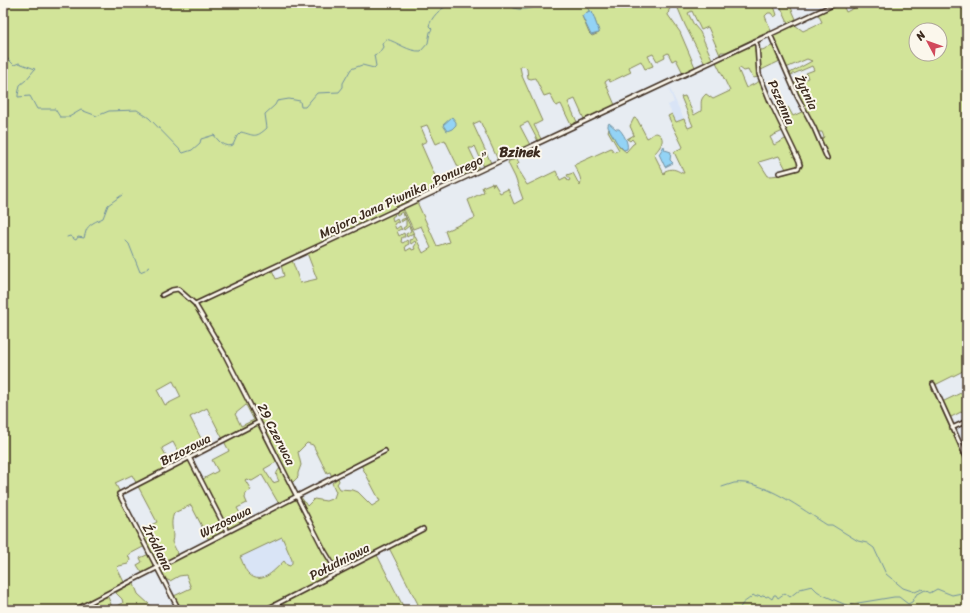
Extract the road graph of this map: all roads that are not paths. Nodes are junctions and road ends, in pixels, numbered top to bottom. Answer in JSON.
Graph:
{"nodes":[{"id":1,"x":837,"y":3,"type":"edge"},
{"id":2,"x":770,"y":34,"type":"junction"},
{"id":3,"x":755,"y":41,"type":"junction"},
{"id":4,"x":827,"y":158,"type":"dead end"},
{"id":5,"x":779,"y":174,"type":"dead end"},
{"id":6,"x":162,"y":295,"type":"dead end"},
{"id":7,"x":196,"y":304,"type":"junction"},
{"id":8,"x":933,"y":384,"type":"dead end"},
{"id":9,"x":967,"y":421,"type":"edge"},
{"id":10,"x":259,"y":422,"type":"junction"},
{"id":11,"x":952,"y":428,"type":"junction"},
{"id":12,"x":385,"y":450,"type":"dead end"},
{"id":13,"x":189,"y":457,"type":"junction"},
{"id":14,"x":966,"y":457,"type":"dead end"},
{"id":15,"x":119,"y":494,"type":"joint"},
{"id":16,"x":297,"y":496,"type":"junction"},
{"id":17,"x":423,"y":529,"type":"dead end"},
{"id":18,"x":228,"y":531,"type":"junction"},
{"id":19,"x":157,"y":567,"type":"junction"},
{"id":20,"x":338,"y":573,"type":"junction"},
{"id":21,"x":75,"y":610,"type":"edge"},
{"id":22,"x":179,"y":610,"type":"edge"},
{"id":23,"x":265,"y":610,"type":"edge"}],
"edges":[{"from":1,"to":2,"type":"street","name":"Majora Jana Piwnika „Ponurego”"},
{"from":2,"to":3,"type":"street","name":"Majora Jana Piwnika „Ponurego”"},
{"from":2,"to":4,"type":"street","name":"Żytnia"},
{"from":3,"to":5,"type":"street","name":"Pszenna"},
{"from":3,"to":7,"type":"street","name":"Majora Jana Piwnika „Ponurego”"},
{"from":6,"to":7,"type":"street"},
{"from":7,"to":10,"type":"street","name":"29 Czerwca"},
{"from":8,"to":11,"type":"street"},
{"from":9,"to":11,"type":"street"},
{"from":10,"to":13,"type":"street","name":"Brzozowa"},
{"from":10,"to":16,"type":"street","name":"29 Czerwca"},
{"from":11,"to":14,"type":"street"},
{"from":12,"to":16,"type":"street","name":"Wrzosowa"},
{"from":13,"to":15,"type":"street","name":"Brzozowa"},
{"from":13,"to":18,"type":"street"},
{"from":15,"to":19,"type":"street","name":"Źródlana"},
{"from":16,"to":18,"type":"street","name":"Wrzosowa"},
{"from":16,"to":20,"type":"street","name":"29 Czerwca"},
{"from":17,"to":20,"type":"street","name":"Południowa"},
{"from":18,"to":19,"type":"street","name":"Wrzosowa"},
{"from":19,"to":21,"type":"street","name":"Wrzosowa"},
{"from":19,"to":22,"type":"street","name":"Źródlana"},
{"from":20,"to":23,"type":"street","name":"Południowa"}]}
